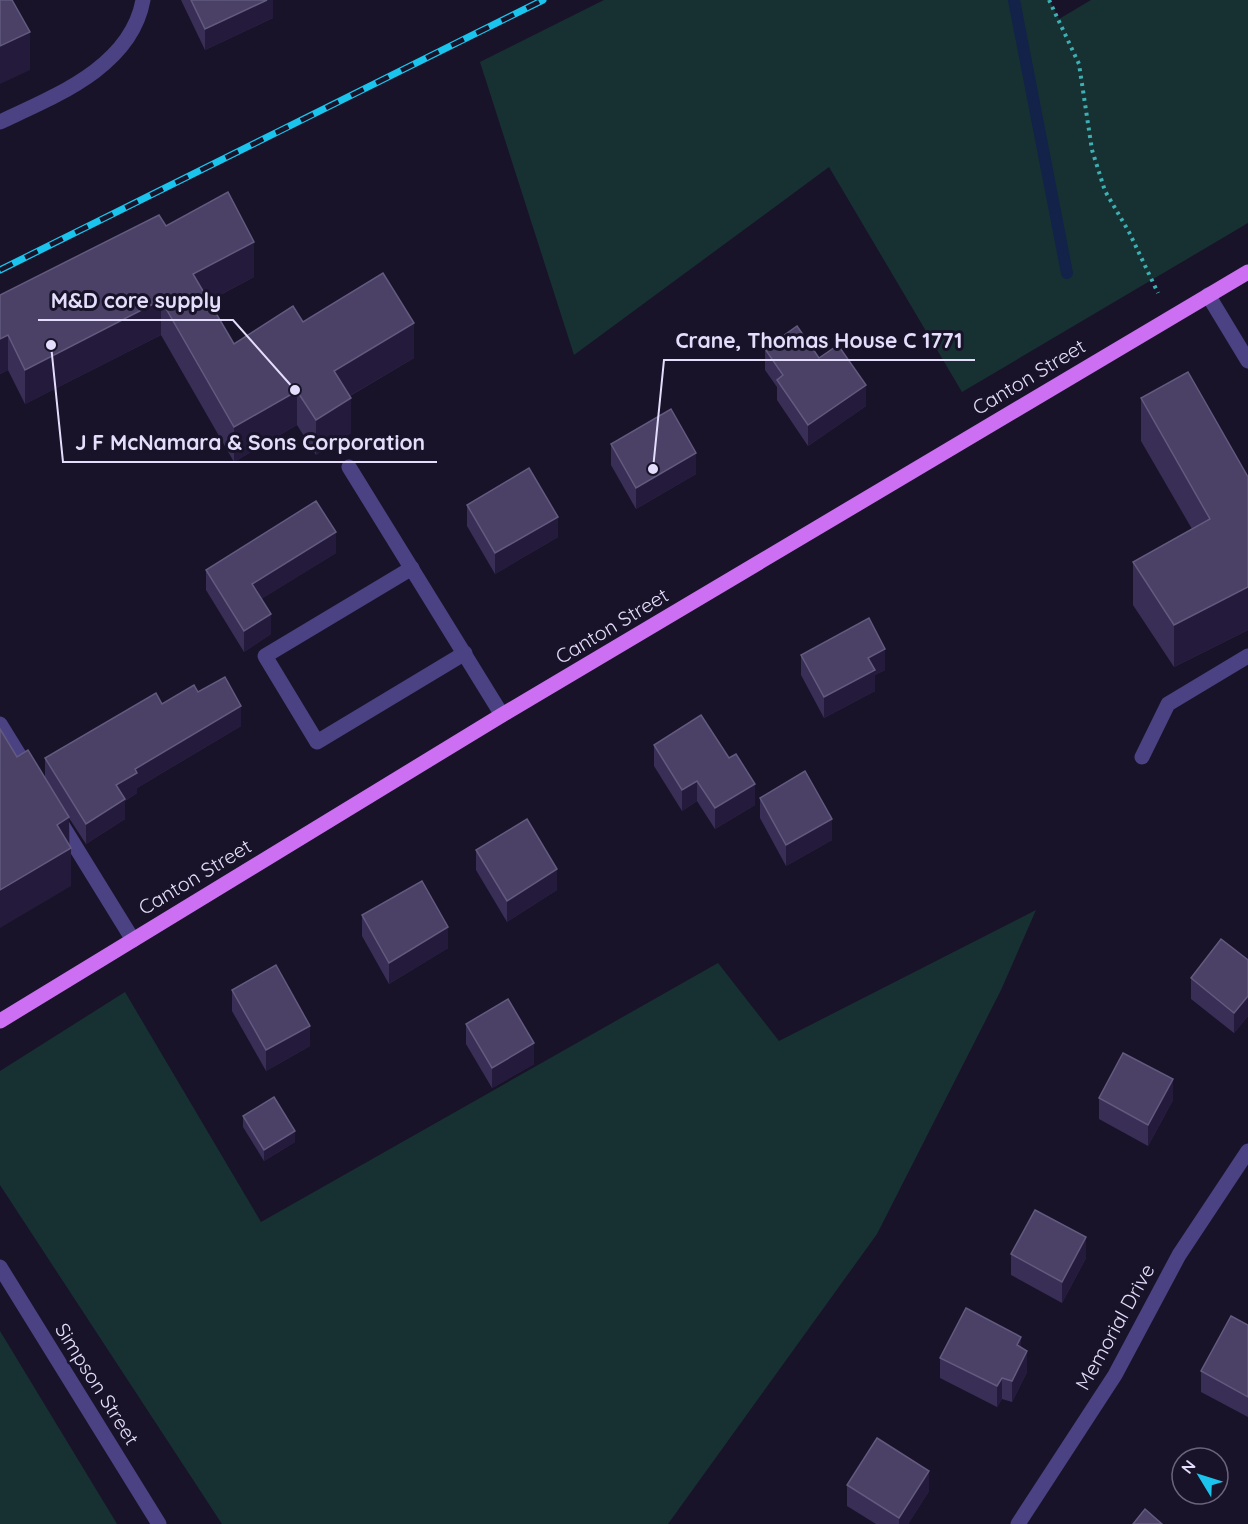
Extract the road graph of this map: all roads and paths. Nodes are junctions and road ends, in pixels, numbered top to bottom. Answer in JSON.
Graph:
{"nodes":[{"id":1,"x":143,"y":0,"type":"edge"},
{"id":2,"x":1049,"y":0,"type":"edge"},
{"id":3,"x":0,"y":122,"type":"edge"},
{"id":4,"x":1248,"y":272,"type":"edge"},
{"id":5,"x":1208,"y":295,"type":"junction"},
{"id":6,"x":1170,"y":318,"type":"junction"},
{"id":7,"x":1248,"y":362,"type":"edge"},
{"id":8,"x":349,"y":466,"type":"dead end"},
{"id":9,"x":412,"y":568,"type":"junction"},
{"id":10,"x":465,"y":653,"type":"junction"},
{"id":11,"x":1248,"y":656,"type":"edge"},
{"id":12,"x":502,"y":715,"type":"junction"},
{"id":13,"x":0,"y":724,"type":"edge"},
{"id":14,"x":1142,"y":757,"type":"dead end"},
{"id":15,"x":36,"y":783,"type":"edge"},
{"id":16,"x":48,"y":803,"type":"edge"},
{"id":17,"x":133,"y":940,"type":"junction"},
{"id":18,"x":0,"y":1021,"type":"edge"},
{"id":19,"x":1248,"y":1151,"type":"edge"},
{"id":20,"x":0,"y":1267,"type":"edge"},
{"id":21,"x":159,"y":1524,"type":"edge"},
{"id":22,"x":1018,"y":1524,"type":"edge"}],
"edges":[{"from":1,"to":3,"type":"street"},
{"from":2,"to":6,"type":"path"},
{"from":4,"to":5,"type":"main road","name":"Canton Street"},
{"from":5,"to":6,"type":"main road","name":"Canton Street"},
{"from":5,"to":7,"type":"street"},
{"from":6,"to":12,"type":"main road","name":"Canton Street"},
{"from":8,"to":9,"type":"street"},
{"from":9,"to":10,"type":"street"},
{"from":9,"to":10,"type":"street"},
{"from":10,"to":12,"type":"street"},
{"from":11,"to":14,"type":"street"},
{"from":12,"to":17,"type":"main road","name":"Canton Street"},
{"from":13,"to":15,"type":"street"},
{"from":16,"to":17,"type":"street"},
{"from":17,"to":18,"type":"main road","name":"Canton Street"},
{"from":19,"to":22,"type":"street","name":"Memorial Drive"},
{"from":20,"to":21,"type":"street","name":"Simpson Street"}]}
